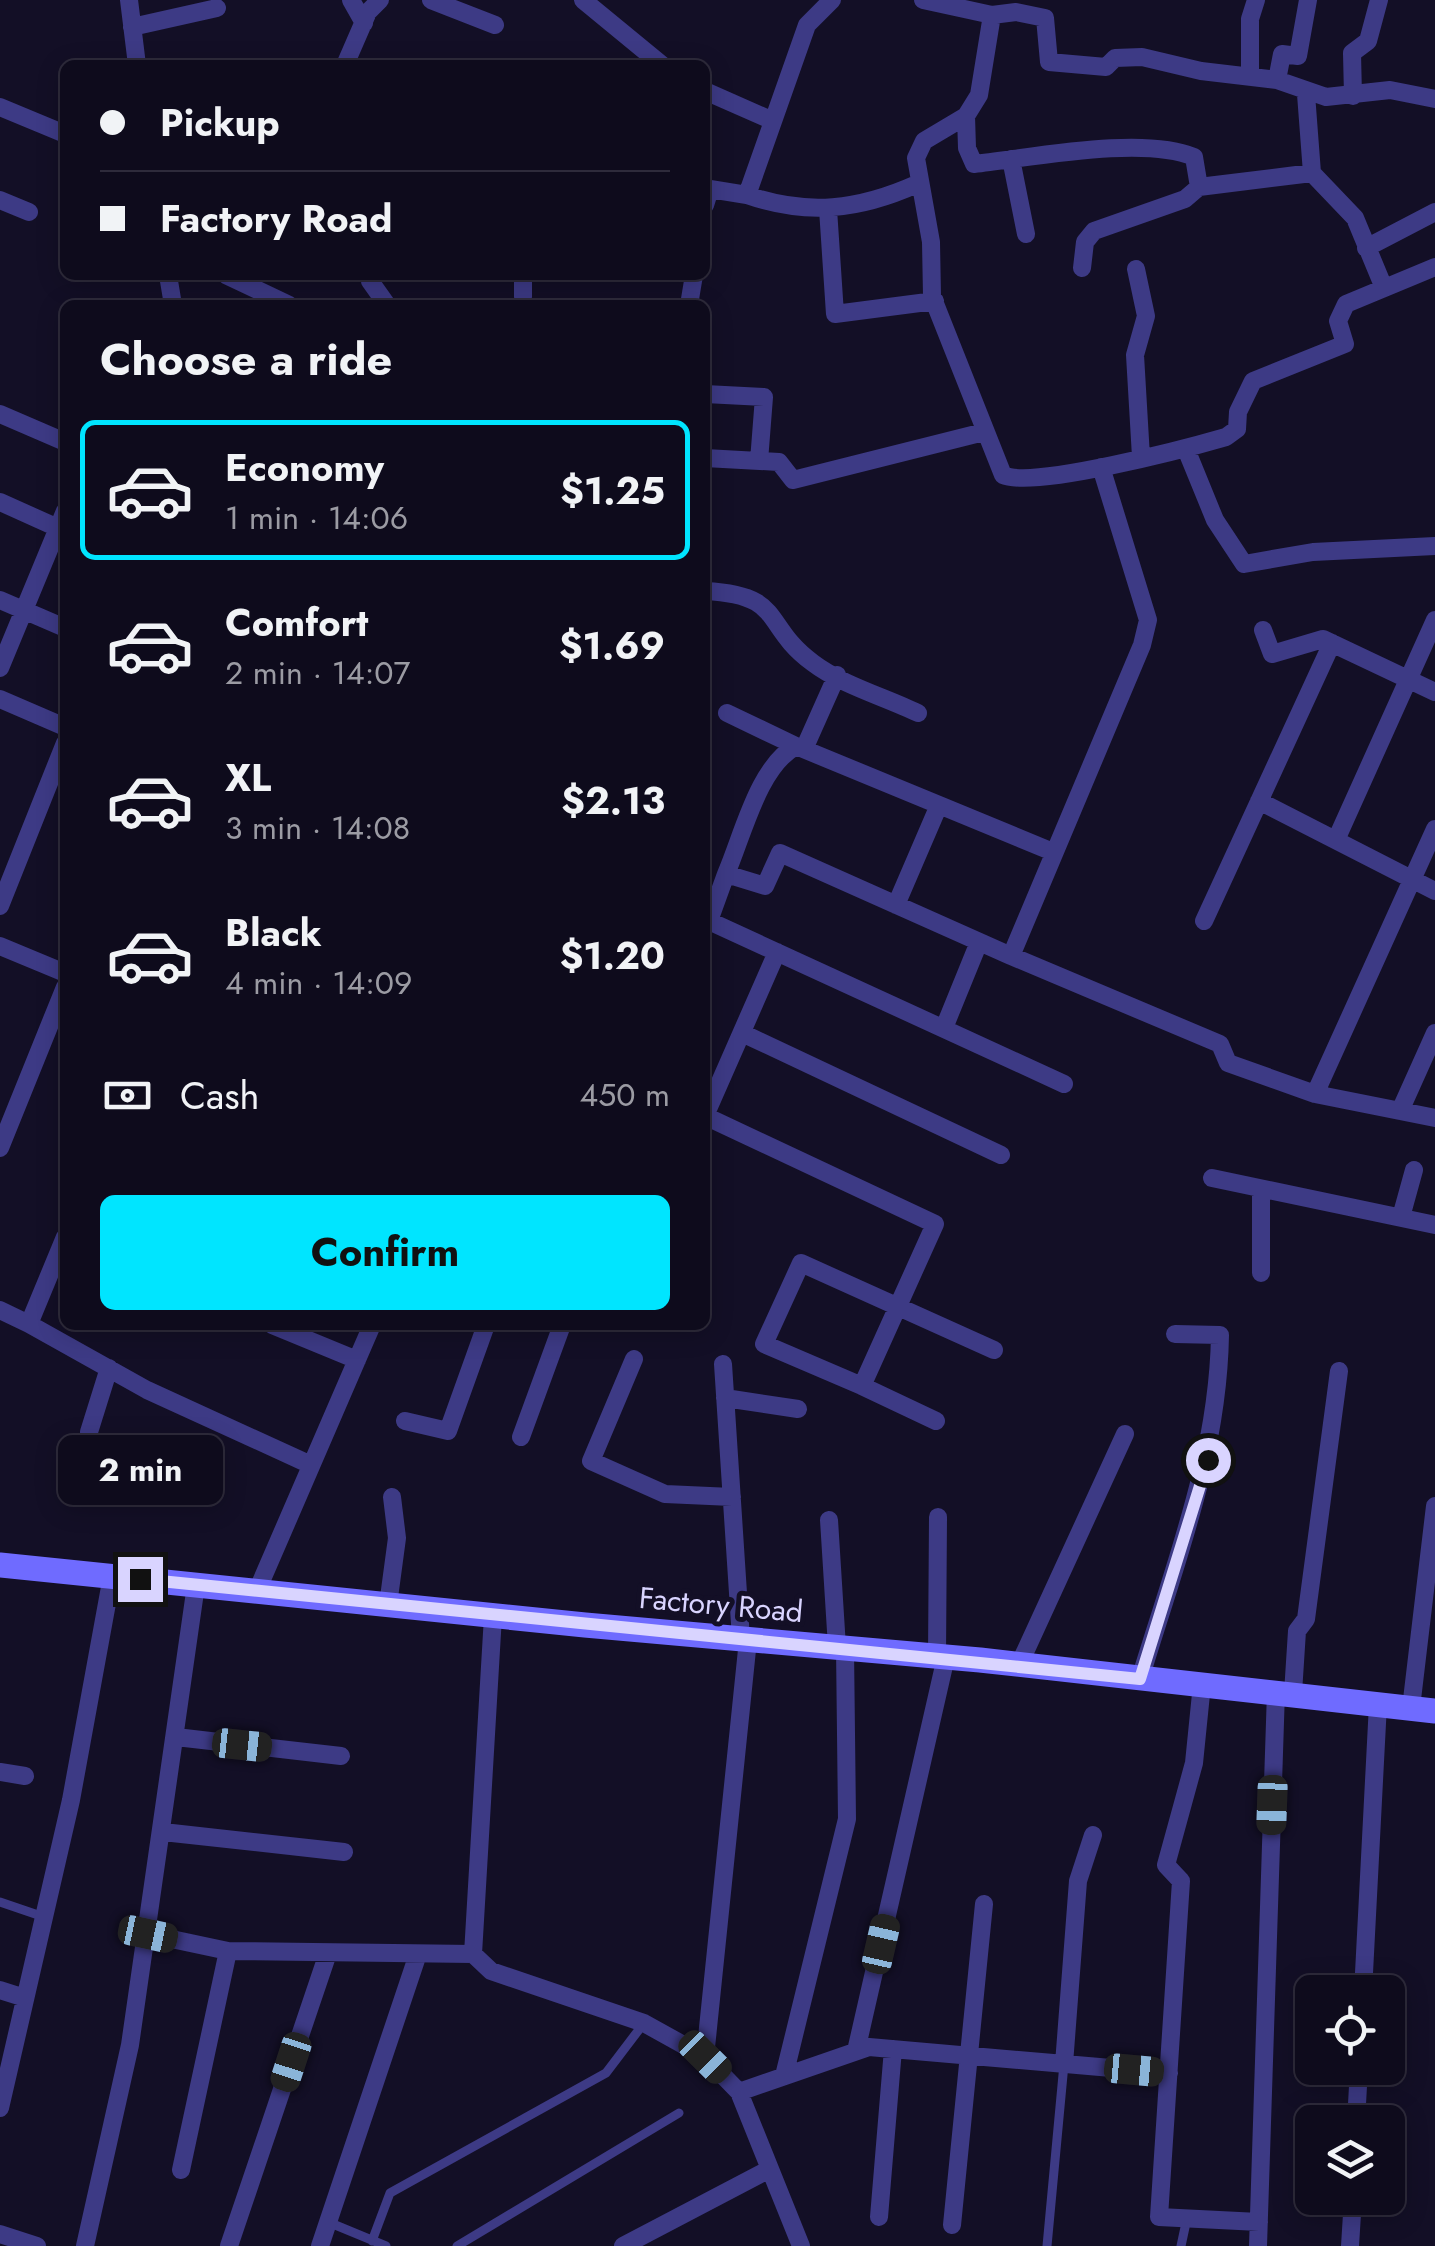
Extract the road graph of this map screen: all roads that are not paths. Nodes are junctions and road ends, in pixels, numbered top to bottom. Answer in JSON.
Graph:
{"nodes":[{"id":1,"x":129,"y":0,"type":"edge"},
{"id":2,"x":351,"y":0,"type":"edge"},
{"id":3,"x":380,"y":0,"type":"edge"},
{"id":4,"x":431,"y":0,"type":"edge"},
{"id":5,"x":583,"y":0,"type":"edge"},
{"id":6,"x":832,"y":0,"type":"edge"},
{"id":7,"x":923,"y":0,"type":"edge"},
{"id":8,"x":1256,"y":0,"type":"edge"},
{"id":9,"x":1308,"y":0,"type":"edge"},
{"id":10,"x":1379,"y":0,"type":"edge"},
{"id":11,"x":956,"y":4,"type":"edge"},
{"id":12,"x":217,"y":8,"type":"dead end"},
{"id":13,"x":992,"y":15,"type":"junction"},
{"id":14,"x":364,"y":24,"type":"junction"},
{"id":15,"x":495,"y":24,"type":"dead end"},
{"id":16,"x":132,"y":27,"type":"junction"},
{"id":17,"x":135,"y":60,"type":"edge"},
{"id":18,"x":347,"y":60,"type":"edge"},
{"id":19,"x":656,"y":60,"type":"edge"},
{"id":20,"x":1250,"y":74,"type":"junction"},
{"id":21,"x":1277,"y":80,"type":"junction"},
{"id":22,"x":710,"y":93,"type":"edge"},
{"id":23,"x":1306,"y":94,"type":"junction"},
{"id":24,"x":1353,"y":96,"type":"junction"},
{"id":25,"x":1435,"y":99,"type":"edge"},
{"id":26,"x":0,"y":107,"type":"edge"},
{"id":27,"x":966,"y":116,"type":"junction"},
{"id":28,"x":773,"y":121,"type":"junction"},
{"id":29,"x":60,"y":132,"type":"edge"},
{"id":30,"x":1010,"y":159,"type":"junction"},
{"id":31,"x":1312,"y":173,"type":"junction"},
{"id":32,"x":917,"y":184,"type":"junction"},
{"id":33,"x":1200,"y":187,"type":"junction"},
{"id":34,"x":710,"y":194,"type":"edge"},
{"id":35,"x":747,"y":195,"type":"junction"},
{"id":36,"x":0,"y":200,"type":"edge"},
{"id":37,"x":828,"y":209,"type":"junction"},
{"id":38,"x":30,"y":212,"type":"dead end"},
{"id":39,"x":1435,"y":212,"type":"edge"},
{"id":40,"x":1026,"y":234,"type":"dead end"},
{"id":41,"x":1366,"y":248,"type":"junction"},
{"id":42,"x":1082,"y":268,"type":"dead end"},
{"id":43,"x":1136,"y":269,"type":"dead end"},
{"id":44,"x":1434,"y":271,"type":"edge"},
{"id":45,"x":236,"y":280,"type":"edge"},
{"id":46,"x":523,"y":280,"type":"edge"},
{"id":47,"x":1384,"y":288,"type":"junction"},
{"id":48,"x":524,"y":297,"type":"dead end"},
{"id":49,"x":278,"y":300,"type":"edge"},
{"id":50,"x":934,"y":301,"type":"junction"},
{"id":51,"x":710,"y":394,"type":"edge"},
{"id":52,"x":0,"y":414,"type":"edge"},
{"id":53,"x":984,"y":432,"type":"junction"},
{"id":54,"x":60,"y":440,"type":"edge"},
{"id":55,"x":1186,"y":449,"type":"junction"},
{"id":56,"x":1141,"y":457,"type":"junction"},
{"id":57,"x":710,"y":458,"type":"edge"},
{"id":58,"x":759,"y":461,"type":"junction"},
{"id":59,"x":1101,"y":466,"type":"junction"},
{"id":60,"x":0,"y":502,"type":"edge"},
{"id":61,"x":60,"y":518,"type":"edge"},
{"id":62,"x":60,"y":524,"type":"edge"},
{"id":63,"x":1435,"y":546,"type":"edge"},
{"id":64,"x":710,"y":591,"type":"edge"},
{"id":65,"x":0,"y":600,"type":"edge"},
{"id":66,"x":24,"y":610,"type":"junction"},
{"id":67,"x":1435,"y":620,"type":"edge"},
{"id":68,"x":60,"y":626,"type":"edge"},
{"id":69,"x":1263,"y":630,"type":"dead end"},
{"id":70,"x":1332,"y":643,"type":"junction"},
{"id":71,"x":0,"y":668,"type":"edge"},
{"id":72,"x":837,"y":676,"type":"junction"},
{"id":73,"x":1408,"y":679,"type":"junction"},
{"id":74,"x":1435,"y":692,"type":"edge"},
{"id":75,"x":0,"y":699,"type":"edge"},
{"id":76,"x":918,"y":712,"type":"dead end"},
{"id":77,"x":726,"y":713,"type":"dead end"},
{"id":78,"x":60,"y":726,"type":"edge"},
{"id":79,"x":800,"y":748,"type":"junction"},
{"id":80,"x":60,"y":756,"type":"edge"},
{"id":81,"x":1259,"y":801,"type":"junction"},
{"id":82,"x":940,"y":805,"type":"junction"},
{"id":83,"x":1435,"y":828,"type":"edge"},
{"id":84,"x":1336,"y":840,"type":"junction"},
{"id":85,"x":1053,"y":852,"type":"junction"},
{"id":86,"x":726,"y":874,"type":"junction"},
{"id":87,"x":1412,"y":879,"type":"junction"},
{"id":88,"x":1435,"y":890,"type":"edge"},
{"id":89,"x":896,"y":905,"type":"junction"},
{"id":90,"x":0,"y":906,"type":"edge"},
{"id":91,"x":710,"y":917,"type":"edge"},
{"id":92,"x":1204,"y":921,"type":"dead end"},
{"id":93,"x":710,"y":926,"type":"edge"},
{"id":94,"x":979,"y":942,"type":"junction"},
{"id":95,"x":0,"y":946,"type":"edge"},
{"id":96,"x":777,"y":952,"type":"junction"},
{"id":97,"x":1011,"y":956,"type":"junction"},
{"id":98,"x":60,"y":971,"type":"edge"},
{"id":99,"x":59,"y":1018,"type":"edge"},
{"id":100,"x":944,"y":1028,"type":"junction"},
{"id":101,"x":742,"y":1033,"type":"junction"},
{"id":102,"x":1435,"y":1033,"type":"edge"},
{"id":103,"x":1064,"y":1084,"type":"dead end"},
{"id":104,"x":1315,"y":1094,"type":"junction"},
{"id":105,"x":8,"y":1105,"type":"edge"},
{"id":106,"x":710,"y":1105,"type":"edge"},
{"id":107,"x":1400,"y":1111,"type":"junction"},
{"id":108,"x":710,"y":1118,"type":"edge"},
{"id":109,"x":1435,"y":1118,"type":"edge"},
{"id":110,"x":0,"y":1148,"type":"edge"},
{"id":111,"x":1001,"y":1155,"type":"dead end"},
{"id":112,"x":1414,"y":1170,"type":"dead end"},
{"id":113,"x":1212,"y":1178,"type":"dead end"},
{"id":114,"x":1262,"y":1190,"type":"junction"},
{"id":115,"x":1400,"y":1217,"type":"junction"},
{"id":116,"x":1435,"y":1224,"type":"edge"},
{"id":117,"x":60,"y":1248,"type":"edge"},
{"id":118,"x":1261,"y":1273,"type":"dead end"},
{"id":119,"x":898,"y":1307,"type":"junction"},
{"id":120,"x":0,"y":1310,"type":"edge"},
{"id":121,"x":29,"y":1324,"type":"junction"},
{"id":122,"x":284,"y":1330,"type":"edge"},
{"id":123,"x":370,"y":1330,"type":"edge"},
{"id":124,"x":484,"y":1330,"type":"edge"},
{"id":125,"x":560,"y":1330,"type":"edge"},
{"id":126,"x":1174,"y":1334,"type":"dead end"},
{"id":127,"x":994,"y":1350,"type":"dead end"},
{"id":128,"x":634,"y":1359,"type":"dead end"},
{"id":129,"x":356,"y":1360,"type":"junction"},
{"id":130,"x":723,"y":1364,"type":"dead end"},
{"id":131,"x":109,"y":1368,"type":"junction"},
{"id":132,"x":1339,"y":1371,"type":"dead end"},
{"id":133,"x":862,"y":1386,"type":"junction"},
{"id":134,"x":725,"y":1398,"type":"junction"},
{"id":135,"x":798,"y":1409,"type":"dead end"},
{"id":136,"x":405,"y":1421,"type":"dead end"},
{"id":137,"x":936,"y":1421,"type":"dead end"},
{"id":138,"x":89,"y":1432,"type":"dead end"},
{"id":139,"x":1125,"y":1434,"type":"dead end"},
{"id":140,"x":521,"y":1437,"type":"dead end"},
{"id":141,"x":312,"y":1465,"type":"junction"},
{"id":142,"x":392,"y":1497,"type":"dead end"},
{"id":143,"x":732,"y":1497,"type":"junction"},
{"id":144,"x":1435,"y":1506,"type":"edge"},
{"id":145,"x":938,"y":1517,"type":"dead end"},
{"id":146,"x":830,"y":1520,"type":"dead end"},
{"id":147,"x":0,"y":1565,"type":"edge"},
{"id":148,"x":112,"y":1576,"type":"junction"},
{"id":149,"x":196,"y":1585,"type":"junction"},
{"id":150,"x":257,"y":1591,"type":"junction"},
{"id":151,"x":388,"y":1605,"type":"junction"},
{"id":152,"x":493,"y":1616,"type":"junction"},
{"id":153,"x":744,"y":1640,"type":"junction"},
{"id":154,"x":841,"y":1648,"type":"junction"},
{"id":155,"x":942,"y":1656,"type":"junction"},
{"id":156,"x":1018,"y":1665,"type":"junction"},
{"id":157,"x":1140,"y":1679,"type":"junction"},
{"id":158,"x":1202,"y":1684,"type":"junction"},
{"id":159,"x":1284,"y":1692,"type":"junction"},
{"id":160,"x":1378,"y":1704,"type":"junction"},
{"id":161,"x":1423,"y":1710,"type":"edge"},
{"id":162,"x":176,"y":1738,"type":"junction"},
{"id":163,"x":341,"y":1756,"type":"dead end"},
{"id":164,"x":0,"y":1772,"type":"edge"},
{"id":165,"x":25,"y":1776,"type":"dead end"},
{"id":166,"x":164,"y":1832,"type":"junction"},
{"id":167,"x":1093,"y":1835,"type":"dead end"},
{"id":168,"x":344,"y":1852,"type":"dead end"},
{"id":169,"x":0,"y":1902,"type":"edge"},
{"id":170,"x":984,"y":1904,"type":"dead end"},
{"id":171,"x":44,"y":1916,"type":"junction"},
{"id":172,"x":148,"y":1934,"type":"junction"},
{"id":173,"x":228,"y":1951,"type":"junction"},
{"id":174,"x":328,"y":1952,"type":"junction"},
{"id":175,"x":418,"y":1954,"type":"junction"},
{"id":176,"x":474,"y":1954,"type":"junction"},
{"id":177,"x":1364,"y":1975,"type":"edge"},
{"id":178,"x":0,"y":1990,"type":"edge"},
{"id":179,"x":26,"y":1998,"type":"junction"},
{"id":180,"x":644,"y":2023,"type":"junction"},
{"id":181,"x":893,"y":2049,"type":"junction"},
{"id":182,"x":856,"y":2051,"type":"junction"},
{"id":183,"x":971,"y":2056,"type":"junction"},
{"id":184,"x":705,"y":2057,"type":"junction"},
{"id":185,"x":1064,"y":2064,"type":"junction"},
{"id":186,"x":1169,"y":2073,"type":"junction"},
{"id":187,"x":784,"y":2076,"type":"junction"},
{"id":188,"x":739,"y":2092,"type":"junction"},
{"id":189,"x":0,"y":2108,"type":"edge"},
{"id":190,"x":679,"y":2113,"type":"dead end"},
{"id":191,"x":181,"y":2170,"type":"dead end"},
{"id":192,"x":768,"y":2170,"type":"junction"},
{"id":193,"x":1351,"y":2215,"type":"edge"},
{"id":194,"x":878,"y":2217,"type":"dead end"},
{"id":195,"x":1187,"y":2218,"type":"junction"},
{"id":196,"x":328,"y":2222,"type":"junction"},
{"id":197,"x":1259,"y":2222,"type":"junction"},
{"id":198,"x":952,"y":2225,"type":"dead end"},
{"id":199,"x":0,"y":2234,"type":"edge"},
{"id":200,"x":372,"y":2241,"type":"junction"},
{"id":201,"x":36,"y":2246,"type":"edge"},
{"id":202,"x":84,"y":2246,"type":"edge"},
{"id":203,"x":229,"y":2246,"type":"edge"},
{"id":204,"x":320,"y":2246,"type":"edge"},
{"id":205,"x":386,"y":2246,"type":"edge"},
{"id":206,"x":457,"y":2246,"type":"edge"},
{"id":207,"x":623,"y":2246,"type":"edge"},
{"id":208,"x":801,"y":2246,"type":"edge"},
{"id":209,"x":1047,"y":2246,"type":"edge"},
{"id":210,"x":1181,"y":2246,"type":"edge"},
{"id":211,"x":1258,"y":2246,"type":"edge"},
{"id":212,"x":1350,"y":2246,"type":"edge"}],
"edges":[{"from":1,"to":16,"type":"street"},
{"from":2,"to":14,"type":"street"},
{"from":3,"to":14,"type":"street"},
{"from":4,"to":15,"type":"street"},
{"from":5,"to":19,"type":"street"},
{"from":6,"to":28,"type":"street"},
{"from":7,"to":11,"type":"street"},
{"from":8,"to":20,"type":"street"},
{"from":9,"to":21,"type":"street"},
{"from":10,"to":24,"type":"street"},
{"from":11,"to":13,"type":"street"},
{"from":12,"to":16,"type":"street"},
{"from":13,"to":20,"type":"street"},
{"from":13,"to":27,"type":"street"},
{"from":14,"to":18,"type":"street"},
{"from":16,"to":17,"type":"street"},
{"from":20,"to":21,"type":"street"},
{"from":21,"to":23,"type":"street"},
{"from":22,"to":28,"type":"street"},
{"from":23,"to":24,"type":"street"},
{"from":23,"to":31,"type":"street"},
{"from":24,"to":25,"type":"street"},
{"from":26,"to":29,"type":"street"},
{"from":27,"to":30,"type":"street"},
{"from":27,"to":32,"type":"street"},
{"from":28,"to":35,"type":"street"},
{"from":30,"to":33,"type":"street"},
{"from":30,"to":40,"type":"street"},
{"from":31,"to":33,"type":"street"},
{"from":31,"to":41,"type":"street"},
{"from":32,"to":37,"type":"street"},
{"from":32,"to":50,"type":"street"},
{"from":33,"to":42,"type":"street"},
{"from":34,"to":35,"type":"street"},
{"from":35,"to":37,"type":"street"},
{"from":36,"to":38,"type":"street"},
{"from":37,"to":50,"type":"street"},
{"from":39,"to":41,"type":"street"},
{"from":41,"to":47,"type":"street"},
{"from":43,"to":56,"type":"street"},
{"from":44,"to":47,"type":"street"},
{"from":45,"to":49,"type":"street"},
{"from":46,"to":48,"type":"street"},
{"from":47,"to":55,"type":"street"},
{"from":50,"to":53,"type":"street"},
{"from":51,"to":58,"type":"street"},
{"from":52,"to":54,"type":"street"},
{"from":53,"to":58,"type":"street"},
{"from":53,"to":59,"type":"street"},
{"from":55,"to":56,"type":"street"},
{"from":55,"to":63,"type":"street"},
{"from":56,"to":59,"type":"street"},
{"from":57,"to":58,"type":"street"},
{"from":59,"to":85,"type":"street"},
{"from":60,"to":61,"type":"street"},
{"from":62,"to":66,"type":"street"},
{"from":64,"to":72,"type":"street"},
{"from":65,"to":66,"type":"street"},
{"from":66,"to":68,"type":"street"},
{"from":66,"to":71,"type":"street"},
{"from":67,"to":73,"type":"street"},
{"from":69,"to":70,"type":"street"},
{"from":70,"to":73,"type":"street"},
{"from":70,"to":81,"type":"street"},
{"from":72,"to":76,"type":"street"},
{"from":72,"to":79,"type":"street"},
{"from":73,"to":74,"type":"street"},
{"from":73,"to":84,"type":"street"},
{"from":75,"to":78,"type":"street"},
{"from":77,"to":79,"type":"street"},
{"from":79,"to":82,"type":"street"},
{"from":79,"to":86,"type":"street"},
{"from":80,"to":90,"type":"street"},
{"from":81,"to":84,"type":"street"},
{"from":81,"to":92,"type":"street"},
{"from":82,"to":85,"type":"street"},
{"from":82,"to":89,"type":"street"},
{"from":83,"to":87,"type":"street"},
{"from":84,"to":87,"type":"street"},
{"from":85,"to":97,"type":"street"},
{"from":86,"to":89,"type":"street"},
{"from":86,"to":91,"type":"street"},
{"from":87,"to":88,"type":"street"},
{"from":87,"to":104,"type":"street"},
{"from":89,"to":94,"type":"street"},
{"from":93,"to":96,"type":"street"},
{"from":94,"to":97,"type":"street"},
{"from":94,"to":100,"type":"street"},
{"from":95,"to":98,"type":"street"},
{"from":96,"to":100,"type":"street"},
{"from":96,"to":101,"type":"street"},
{"from":97,"to":104,"type":"street"},
{"from":99,"to":105,"type":"street"},
{"from":100,"to":103,"type":"street"},
{"from":101,"to":106,"type":"street"},
{"from":101,"to":111,"type":"street"},
{"from":102,"to":107,"type":"street"},
{"from":104,"to":107,"type":"street"},
{"from":105,"to":110,"type":"street"},
{"from":107,"to":109,"type":"street"},
{"from":108,"to":119,"type":"street"},
{"from":112,"to":115,"type":"street"},
{"from":113,"to":114,"type":"street"},
{"from":114,"to":115,"type":"street"},
{"from":114,"to":118,"type":"street"},
{"from":115,"to":116,"type":"street"},
{"from":117,"to":121,"type":"street"},
{"from":119,"to":127,"type":"street"},
{"from":119,"to":133,"type":"street"},
{"from":119,"to":133,"type":"street"},
{"from":120,"to":121,"type":"street"},
{"from":121,"to":131,"type":"street"},
{"from":122,"to":129,"type":"street"},
{"from":123,"to":129,"type":"street"},
{"from":124,"to":136,"type":"street"},
{"from":125,"to":140,"type":"street"},
{"from":126,"to":157,"type":"street"},
{"from":128,"to":143,"type":"street"},
{"from":129,"to":141,"type":"street"},
{"from":130,"to":134,"type":"street"},
{"from":131,"to":138,"type":"street"},
{"from":131,"to":141,"type":"street"},
{"from":132,"to":159,"type":"street"},
{"from":133,"to":137,"type":"street"},
{"from":134,"to":135,"type":"street"},
{"from":134,"to":143,"type":"street"},
{"from":139,"to":156,"type":"street"},
{"from":141,"to":150,"type":"street"},
{"from":142,"to":151,"type":"street"},
{"from":143,"to":153,"type":"street"},
{"from":144,"to":161,"type":"street"},
{"from":145,"to":155,"type":"street"},
{"from":146,"to":154,"type":"street"},
{"from":147,"to":148,"type":"main road","name":"Factory Road"},
{"from":148,"to":149,"type":"main road","name":"Factory Road"},
{"from":148,"to":171,"type":"street"},
{"from":149,"to":150,"type":"main road","name":"Factory Road"},
{"from":149,"to":162,"type":"street"},
{"from":150,"to":151,"type":"main road","name":"Factory Road"},
{"from":151,"to":152,"type":"main road","name":"Factory Road"},
{"from":152,"to":153,"type":"main road","name":"Factory Road"},
{"from":152,"to":176,"type":"street"},
{"from":153,"to":154,"type":"main road","name":"Factory Road"},
{"from":153,"to":184,"type":"street"},
{"from":154,"to":155,"type":"main road","name":"Factory Road"},
{"from":154,"to":187,"type":"street"},
{"from":155,"to":156,"type":"main road","name":"Factory Road"},
{"from":155,"to":182,"type":"street"},
{"from":156,"to":157,"type":"main road","name":"Factory Road"},
{"from":157,"to":158,"type":"main road","name":"Factory Road"},
{"from":158,"to":159,"type":"main road","name":"Factory Road"},
{"from":158,"to":186,"type":"street"},
{"from":159,"to":160,"type":"main road","name":"Factory Road"},
{"from":159,"to":197,"type":"street"},
{"from":160,"to":161,"type":"main road","name":"Factory Road"},
{"from":160,"to":177,"type":"street"},
{"from":162,"to":163,"type":"street"},
{"from":162,"to":166,"type":"street"},
{"from":164,"to":165,"type":"street"},
{"from":166,"to":168,"type":"street"},
{"from":166,"to":172,"type":"street"},
{"from":167,"to":185,"type":"street"},
{"from":169,"to":171,"type":"lane"},
{"from":170,"to":183,"type":"street"},
{"from":171,"to":179,"type":"street"},
{"from":172,"to":173,"type":"street"},
{"from":172,"to":202,"type":"street"},
{"from":173,"to":174,"type":"street"},
{"from":173,"to":191,"type":"street"},
{"from":174,"to":175,"type":"street"},
{"from":174,"to":203,"type":"street"},
{"from":175,"to":176,"type":"street"},
{"from":175,"to":196,"type":"street"},
{"from":176,"to":180,"type":"street"},
{"from":178,"to":179,"type":"street"},
{"from":179,"to":189,"type":"street"},
{"from":180,"to":184,"type":"street"},
{"from":180,"to":200,"type":"lane"},
{"from":181,"to":182,"type":"street"},
{"from":181,"to":183,"type":"street"},
{"from":181,"to":194,"type":"street"},
{"from":182,"to":187,"type":"street"},
{"from":183,"to":185,"type":"street"},
{"from":183,"to":198,"type":"street"},
{"from":184,"to":188,"type":"street"},
{"from":185,"to":186,"type":"street"},
{"from":185,"to":209,"type":"lane"},
{"from":186,"to":195,"type":"street"},
{"from":187,"to":188,"type":"street"},
{"from":188,"to":192,"type":"street"},
{"from":190,"to":206,"type":"lane"},
{"from":192,"to":207,"type":"street"},
{"from":192,"to":208,"type":"street"},
{"from":193,"to":212,"type":"street"},
{"from":195,"to":197,"type":"street"},
{"from":195,"to":210,"type":"lane"},
{"from":196,"to":200,"type":"lane"},
{"from":196,"to":204,"type":"street"},
{"from":197,"to":211,"type":"street"},
{"from":199,"to":201,"type":"street"},
{"from":200,"to":205,"type":"lane"}]}
